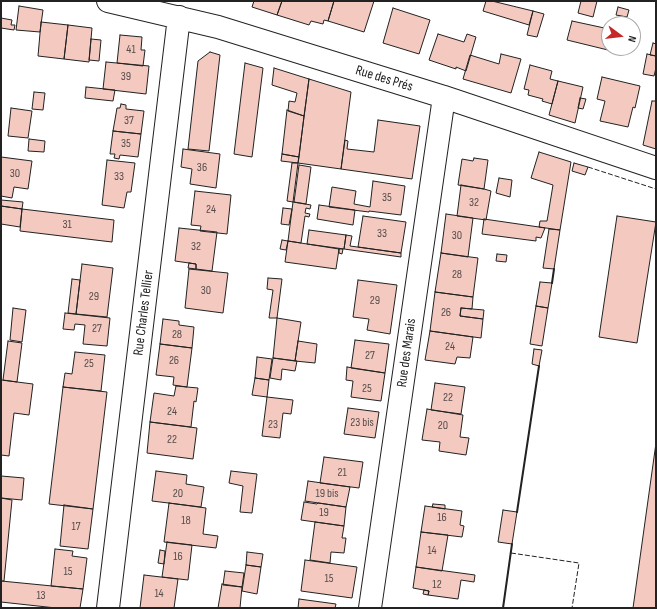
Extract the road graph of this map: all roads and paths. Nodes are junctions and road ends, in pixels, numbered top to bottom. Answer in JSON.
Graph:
{"nodes":[{"id":1,"x":108,"y":1,"type":"edge"},
{"id":2,"x":179,"y":17,"type":"junction"},
{"id":3,"x":444,"y":97,"type":"junction"},
{"id":4,"x":656,"y":168,"type":"edge"},
{"id":5,"x":108,"y":608,"type":"edge"},
{"id":6,"x":370,"y":608,"type":"edge"}],
"edges":[{"from":1,"to":2,"type":"street","name":"Rue des Prés"},
{"from":2,"to":3,"type":"street","name":"Rue des Prés"},
{"from":2,"to":5,"type":"street","name":"Rue Charles Tellier"},
{"from":3,"to":4,"type":"street","name":"Rue des Prés"},
{"from":3,"to":6,"type":"street","name":"Rue des Marais"}]}
